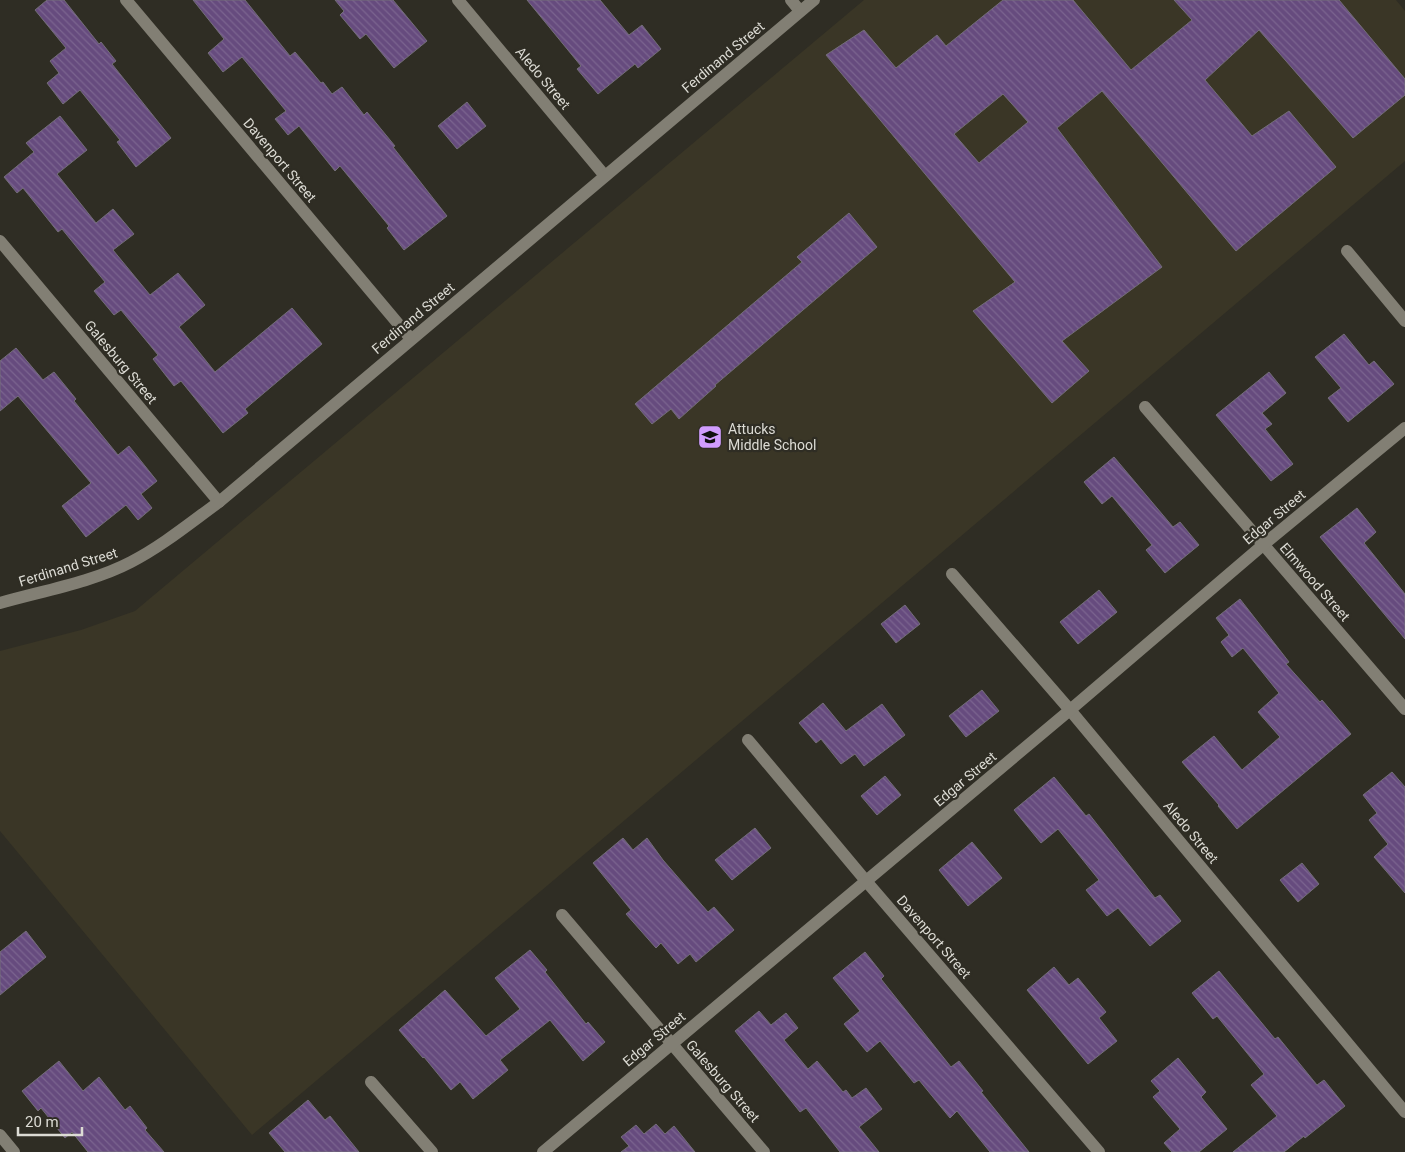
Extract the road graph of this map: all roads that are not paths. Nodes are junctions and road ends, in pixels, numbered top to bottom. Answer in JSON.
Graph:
{"nodes":[{"id":1,"x":126,"y":0,"type":"edge"},
{"id":2,"x":458,"y":0,"type":"edge"},
{"id":3,"x":791,"y":0,"type":"edge"},
{"id":4,"x":814,"y":0,"type":"edge"},
{"id":5,"x":800,"y":11,"type":"junction"},
{"id":6,"x":605,"y":176,"type":"junction"},
{"id":7,"x":0,"y":241,"type":"edge"},
{"id":8,"x":1347,"y":251,"type":"dead end"},
{"id":9,"x":1405,"y":321,"type":"edge"},
{"id":10,"x":411,"y":338,"type":"junction"},
{"id":11,"x":1144,"y":407,"type":"dead end"},
{"id":12,"x":1405,"y":428,"type":"edge"},
{"id":13,"x":219,"y":502,"type":"junction"},
{"id":14,"x":1263,"y":545,"type":"junction"},
{"id":15,"x":952,"y":574,"type":"dead end"},
{"id":16,"x":0,"y":603,"type":"edge"},
{"id":17,"x":1405,"y":709,"type":"edge"},
{"id":18,"x":1070,"y":710,"type":"junction"},
{"id":19,"x":748,"y":740,"type":"dead end"},
{"id":20,"x":866,"y":881,"type":"junction"},
{"id":21,"x":562,"y":915,"type":"dead end"},
{"id":22,"x":672,"y":1045,"type":"junction"},
{"id":23,"x":371,"y":1082,"type":"dead end"},
{"id":24,"x":1405,"y":1112,"type":"edge"},
{"id":25,"x":0,"y":1135,"type":"edge"},
{"id":26,"x":14,"y":1152,"type":"edge"},
{"id":27,"x":432,"y":1152,"type":"edge"},
{"id":28,"x":543,"y":1152,"type":"edge"},
{"id":29,"x":764,"y":1152,"type":"edge"},
{"id":30,"x":1099,"y":1152,"type":"edge"}],
"edges":[{"from":1,"to":10,"type":"street","name":"Davenport Street"},
{"from":2,"to":6,"type":"street","name":"Aledo Street"},
{"from":3,"to":5,"type":"street"},
{"from":4,"to":5,"type":"street","name":"Ferdinand Street"},
{"from":5,"to":6,"type":"street","name":"Ferdinand Street"},
{"from":6,"to":10,"type":"street","name":"Ferdinand Street"},
{"from":7,"to":13,"type":"street","name":"Galesburg Street"},
{"from":8,"to":9,"type":"street"},
{"from":10,"to":13,"type":"street","name":"Ferdinand Street"},
{"from":11,"to":14,"type":"street","name":"Elmwood Street"},
{"from":12,"to":14,"type":"street","name":"Edgar Street"},
{"from":13,"to":16,"type":"street","name":"Ferdinand Street"},
{"from":14,"to":17,"type":"street","name":"Elmwood Street"},
{"from":14,"to":18,"type":"street","name":"Edgar Street"},
{"from":15,"to":18,"type":"street","name":"Aledo Street"},
{"from":18,"to":20,"type":"street","name":"Edgar Street"},
{"from":18,"to":24,"type":"street","name":"Aledo Street"},
{"from":19,"to":20,"type":"street","name":"Davenport Street"},
{"from":20,"to":22,"type":"street","name":"Edgar Street"},
{"from":20,"to":30,"type":"street","name":"Davenport Street"},
{"from":21,"to":22,"type":"street","name":"Galesburg Street"},
{"from":22,"to":28,"type":"street","name":"Edgar Street"},
{"from":22,"to":29,"type":"street","name":"Galesburg Street"},
{"from":23,"to":27,"type":"street"},
{"from":25,"to":26,"type":"street"}]}
